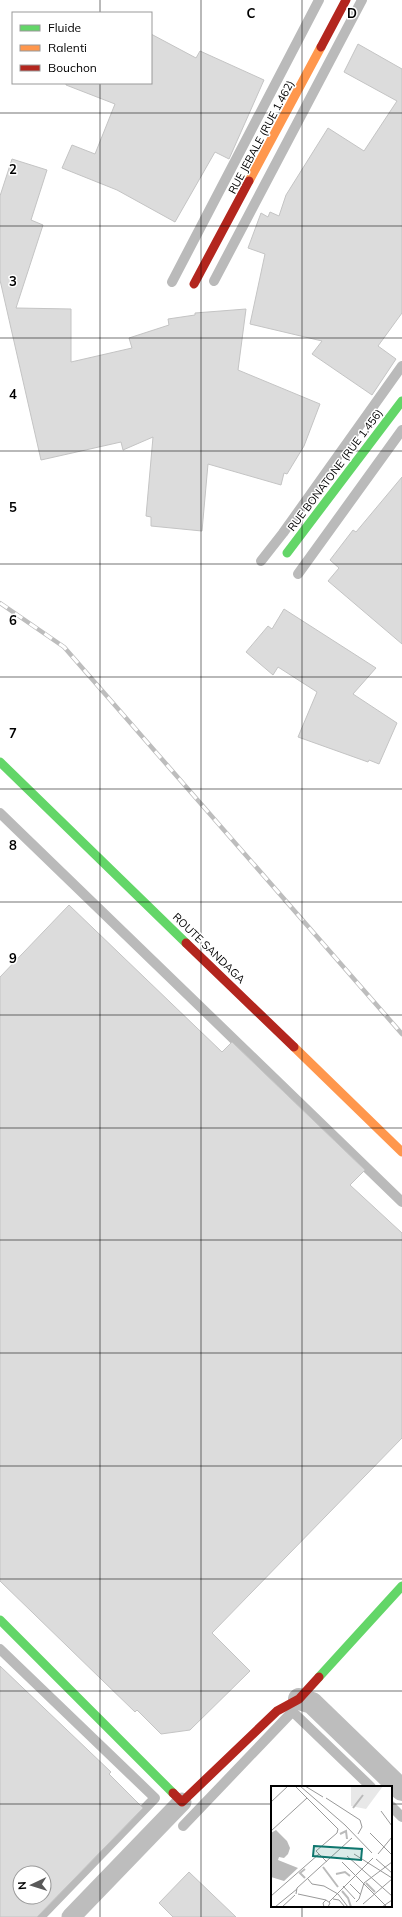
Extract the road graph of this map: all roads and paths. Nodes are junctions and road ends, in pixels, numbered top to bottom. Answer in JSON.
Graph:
{"nodes":[{"id":1,"x":346,"y":0,"type":"edge"},
{"id":2,"x":194,"y":284,"type":"dead end"},
{"id":3,"x":402,"y":401,"type":"edge"},
{"id":4,"x":287,"y":553,"type":"dead end"},
{"id":5,"x":0,"y":762,"type":"edge"},
{"id":6,"x":402,"y":1152,"type":"edge"},
{"id":7,"x":402,"y":1586,"type":"edge"},
{"id":8,"x":0,"y":1620,"type":"edge"},
{"id":9,"x":299,"y":1699,"type":"junction"},
{"id":10,"x":402,"y":1790,"type":"edge"},
{"id":11,"x":182,"y":1802,"type":"junction"},
{"id":12,"x":71,"y":1917,"type":"edge"}],
"edges":[{"from":1,"to":2,"type":"street","name":"RUE JEBALE (RUE 1.462)"},
{"from":3,"to":4,"type":"street","name":"RUE BONATONE (RUE 1.456)"},
{"from":5,"to":6,"type":"street","name":"ROUTE SANDAGA"},
{"from":7,"to":9,"type":"street"},
{"from":8,"to":11,"type":"street"},
{"from":9,"to":10,"type":"street"},
{"from":9,"to":11,"type":"street"},
{"from":11,"to":12,"type":"lane"}]}
